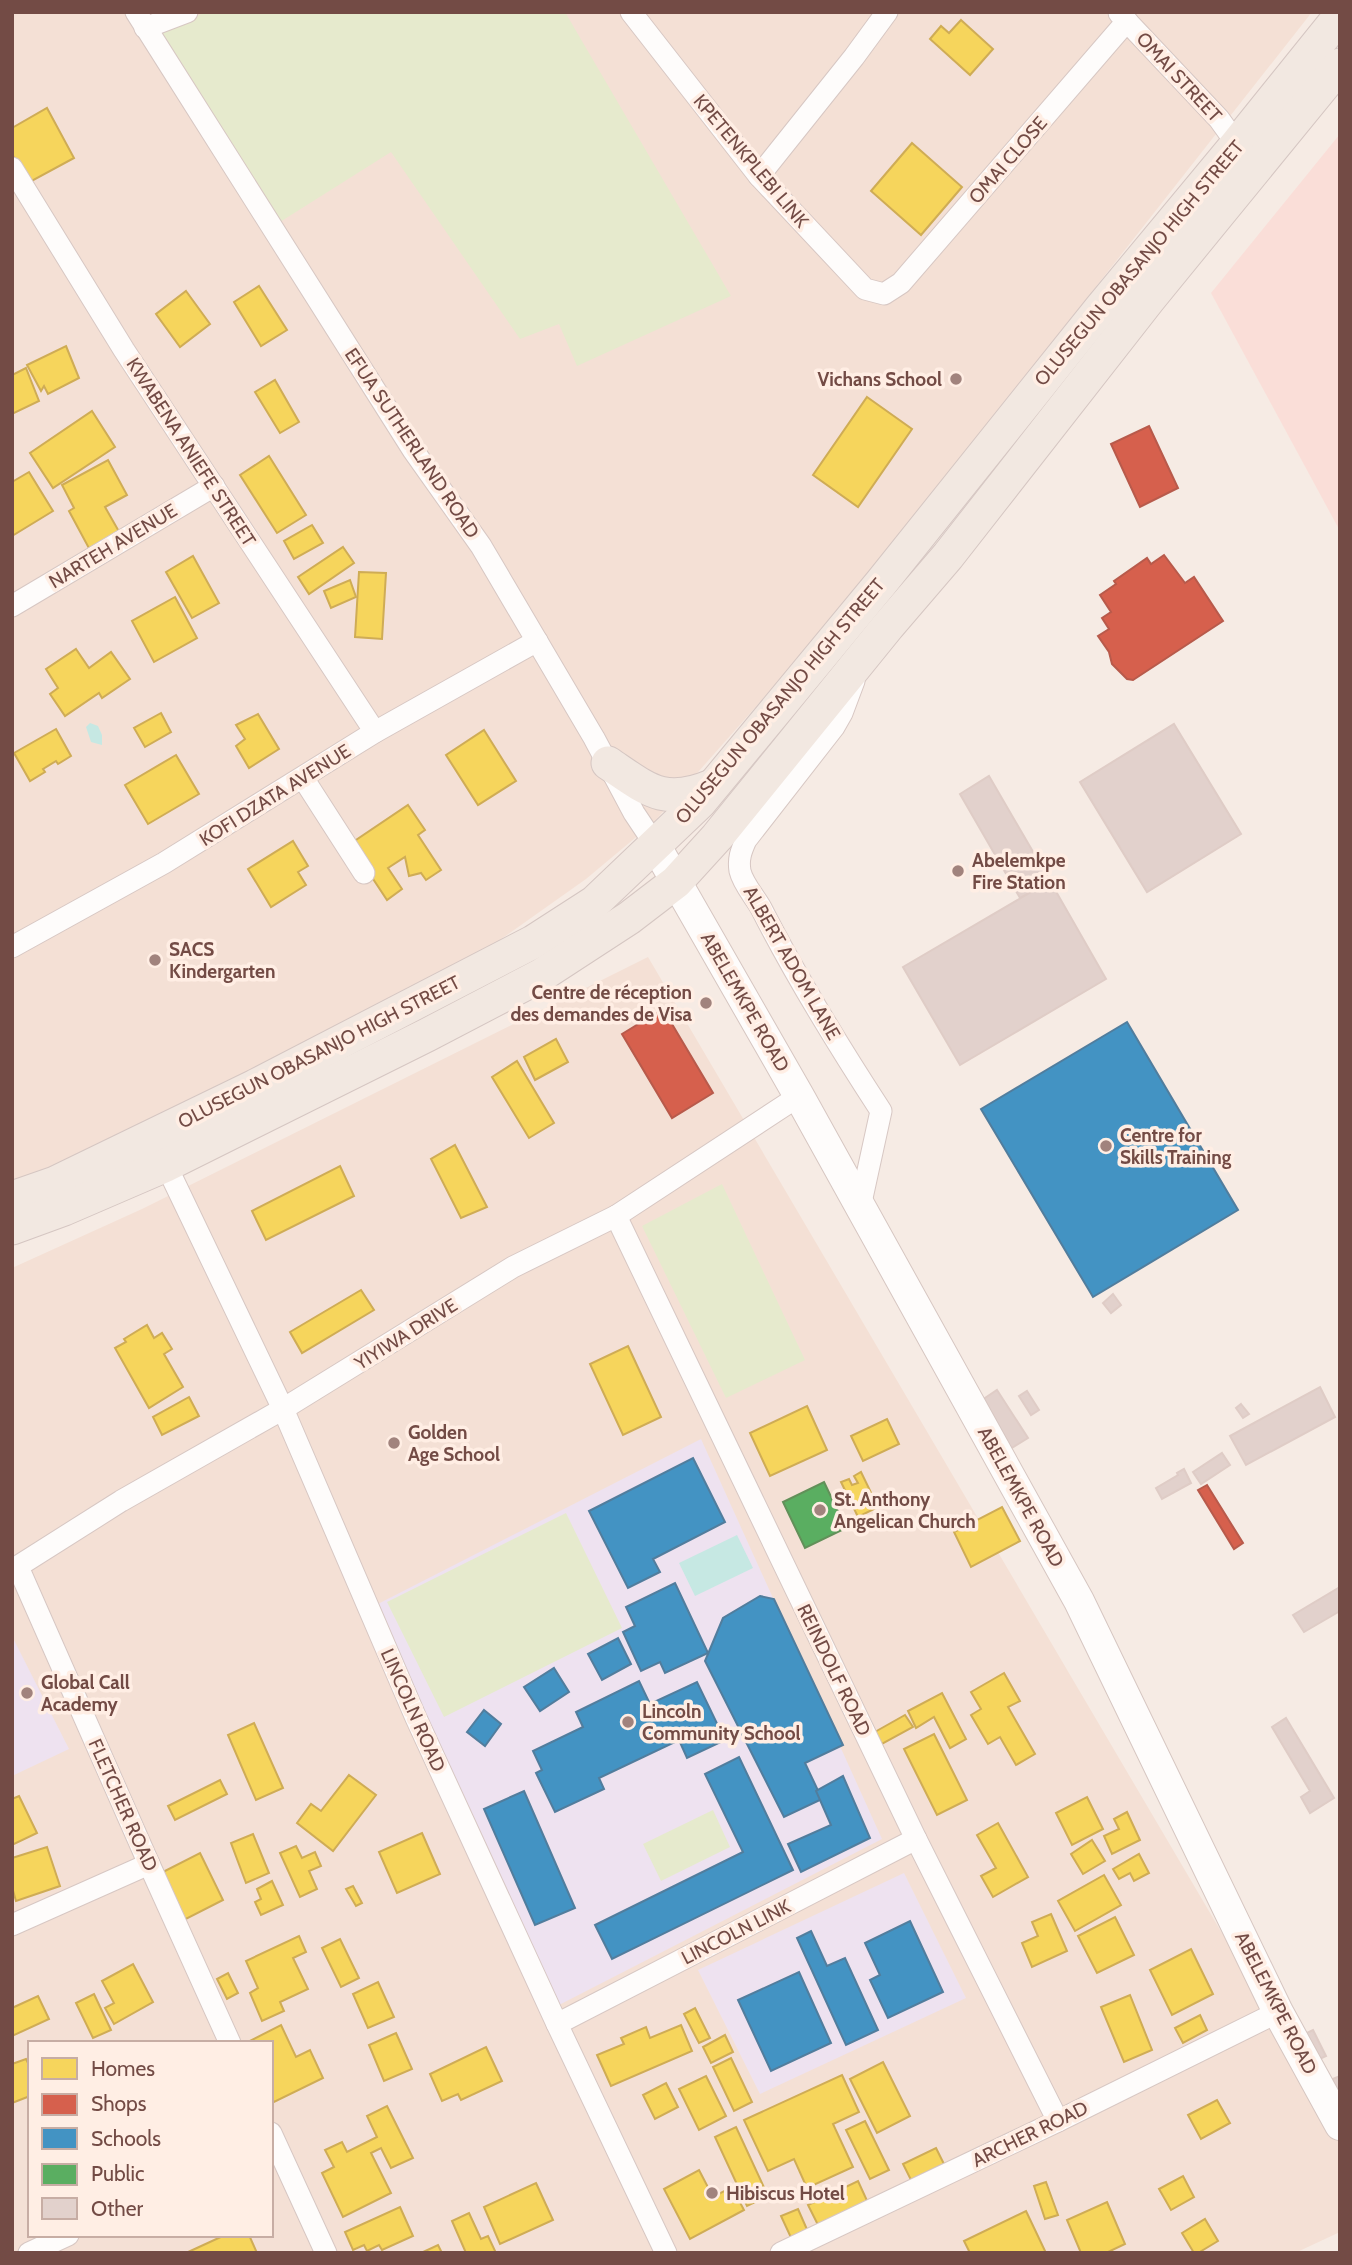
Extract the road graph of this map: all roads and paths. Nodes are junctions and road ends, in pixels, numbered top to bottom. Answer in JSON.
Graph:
{"nodes":[{"id":1,"x":187,"y":12,"type":"edge"},
{"id":2,"x":631,"y":12,"type":"edge"},
{"id":3,"x":887,"y":12,"type":"edge"},
{"id":4,"x":1340,"y":16,"type":"edge"},
{"id":5,"x":1123,"y":17,"type":"edge"},
{"id":6,"x":141,"y":20,"type":"edge"},
{"id":7,"x":1340,"y":65,"type":"edge"},
{"id":8,"x":1237,"y":144,"type":"junction"},
{"id":9,"x":12,"y":168,"type":"edge"},
{"id":10,"x":759,"y":176,"type":"junction"},
{"id":11,"x":884,"y":294,"type":"joint"},
{"id":12,"x":214,"y":486,"type":"junction"},
{"id":13,"x":12,"y":606,"type":"edge"},
{"id":14,"x":537,"y":641,"type":"junction"},
{"id":15,"x":863,"y":659,"type":"junction"},
{"id":16,"x":374,"y":732,"type":"junction"},
{"id":17,"x":608,"y":763,"type":"junction"},
{"id":18,"x":303,"y":778,"type":"junction"},
{"id":19,"x":712,"y":786,"type":"junction"},
{"id":20,"x":654,"y":843,"type":"junction"},
{"id":21,"x":363,"y":873,"type":"dead end"},
{"id":22,"x":676,"y":882,"type":"junction"},
{"id":23,"x":12,"y":947,"type":"edge"},
{"id":24,"x":799,"y":1096,"type":"junction"},
{"id":25,"x":166,"y":1164,"type":"junction"},
{"id":26,"x":12,"y":1198,"type":"edge"},
{"id":27,"x":860,"y":1207,"type":"junction"},
{"id":28,"x":616,"y":1216,"type":"junction"},
{"id":29,"x":12,"y":1228,"type":"edge"},
{"id":30,"x":283,"y":1409,"type":"junction"},
{"id":31,"x":15,"y":1569,"type":"edge"},
{"id":32,"x":916,"y":1839,"type":"junction"},
{"id":33,"x":149,"y":1864,"type":"junction"},
{"id":34,"x":12,"y":1925,"type":"edge"},
{"id":35,"x":1278,"y":2012,"type":"junction"},
{"id":36,"x":557,"y":2024,"type":"junction"},
{"id":37,"x":229,"y":2041,"type":"edge"},
{"id":38,"x":1058,"y":2121,"type":"junction"},
{"id":39,"x":1340,"y":2125,"type":"edge"},
{"id":40,"x":273,"y":2141,"type":"edge"},
{"id":41,"x":64,"y":2237,"type":"edge"},
{"id":42,"x":29,"y":2253,"type":"edge"},
{"id":43,"x":326,"y":2253,"type":"edge"},
{"id":44,"x":666,"y":2253,"type":"edge"},
{"id":45,"x":780,"y":2253,"type":"edge"}],
"edges":[{"from":1,"to":6,"type":"street"},
{"from":2,"to":10,"type":"street","name":"KPETENKPLEBI LINK"},
{"from":3,"to":10,"type":"street"},
{"from":4,"to":8,"type":"main road","name":"OLUSEGUN OBASANJO HIGH STREET"},
{"from":5,"to":8,"type":"street","name":"OMAI STREET"},
{"from":5,"to":11,"type":"street","name":"OMAI CLOSE"},
{"from":6,"to":14,"type":"street","name":"EFUA SUTHERLAND ROAD"},
{"from":7,"to":15,"type":"main road","name":"OLUSEGUN OBASANJO HIGH STREET"},
{"from":8,"to":19,"type":"main road","name":"OLUSEGUN OBASANJO HIGH STREET"},
{"from":9,"to":12,"type":"street","name":"KWABENA ANIEFE STREET"},
{"from":10,"to":11,"type":"street","name":"KPETENKPLEBI LINK"},
{"from":12,"to":13,"type":"street","name":"NARTEH AVENUE"},
{"from":12,"to":16,"type":"street","name":"KWABENA ANIEFE STREET"},
{"from":14,"to":16,"type":"street","name":"KOFI DZATA AVENUE"},
{"from":14,"to":17,"type":"street","name":"EFUA SUTHERLAND ROAD"},
{"from":15,"to":22,"type":"main road","name":"OLUSEGUN OBASANJO HIGH STREET"},
{"from":15,"to":27,"type":"street","name":"ALBERT ADOM LANE"},
{"from":16,"to":18,"type":"street","name":"KOFI DZATA AVENUE"},
{"from":17,"to":19,"type":"main road"},
{"from":17,"to":20,"type":"street","name":"EFUA SUTHERLAND ROAD"},
{"from":18,"to":21,"type":"street"},
{"from":18,"to":23,"type":"street","name":"KOFI DZATA AVENUE"},
{"from":19,"to":20,"type":"main road","name":"OLUSEGUN OBASANJO HIGH STREET"},
{"from":20,"to":22,"type":"street","name":"EFUA SUTHERLAND ROAD"},
{"from":20,"to":26,"type":"main road","name":"OLUSEGUN OBASANJO HIGH STREET"},
{"from":22,"to":24,"type":"street","name":"ABELEMKPE ROAD"},
{"from":22,"to":25,"type":"main road","name":"OLUSEGUN OBASANJO HIGH STREET"},
{"from":24,"to":27,"type":"street","name":"ABELEMKPE ROAD"},
{"from":24,"to":28,"type":"street","name":"YIYIWA DRIVE"},
{"from":25,"to":29,"type":"main road","name":"OLUSEGUN OBASANJO HIGH STREET"},
{"from":25,"to":30,"type":"street","name":"LINCOLN ROAD"},
{"from":27,"to":35,"type":"street","name":"ABELEMKPE ROAD"},
{"from":28,"to":30,"type":"street","name":"YIYIWA DRIVE"},
{"from":28,"to":32,"type":"street","name":"REINDOLF ROAD"},
{"from":30,"to":31,"type":"street","name":"YIYIWA DRIVE"},
{"from":30,"to":36,"type":"street","name":"LINCOLN ROAD"},
{"from":31,"to":33,"type":"street","name":"FLETCHER ROAD"},
{"from":32,"to":36,"type":"street","name":"LINCOLN LINK"},
{"from":32,"to":38,"type":"street","name":"REINDOLF ROAD"},
{"from":33,"to":34,"type":"street"},
{"from":33,"to":37,"type":"street","name":"FLETCHER ROAD"},
{"from":35,"to":38,"type":"street","name":"ARCHER ROAD"},
{"from":35,"to":39,"type":"street","name":"ABELEMKPE ROAD"},
{"from":36,"to":44,"type":"street","name":"LINCOLN ROAD"},
{"from":38,"to":45,"type":"street","name":"ARCHER ROAD"},
{"from":40,"to":43,"type":"street"},
{"from":41,"to":42,"type":"street"}]}
